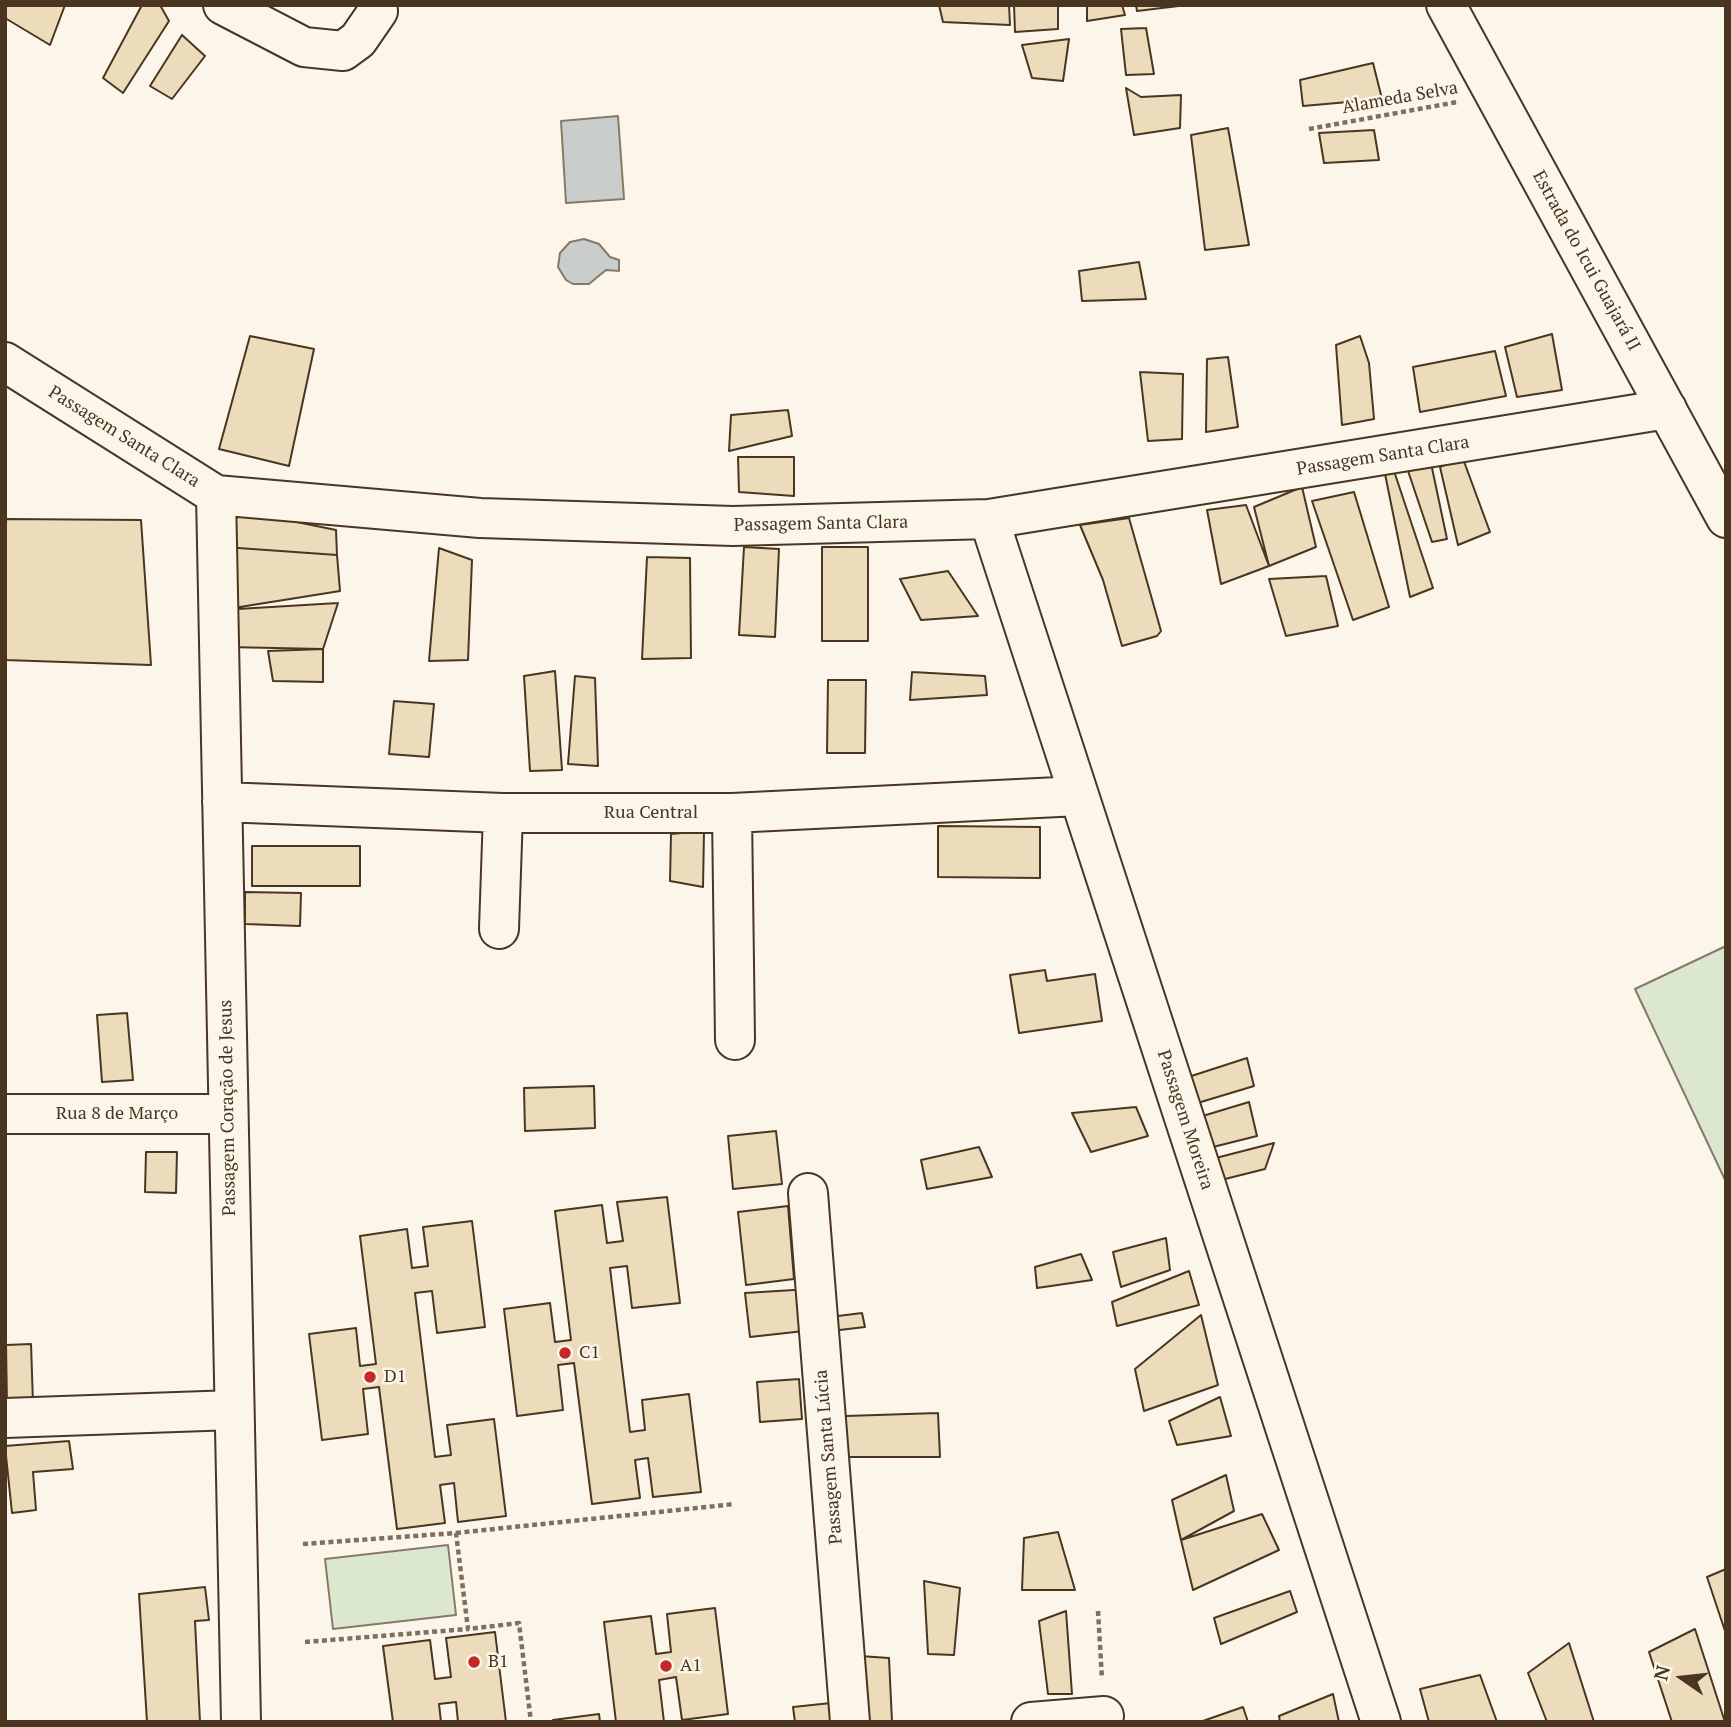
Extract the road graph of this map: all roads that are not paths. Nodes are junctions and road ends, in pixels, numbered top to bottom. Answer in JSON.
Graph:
{"nodes":[{"id":1,"x":223,"y":5,"type":"edge"},
{"id":2,"x":377,"y":5,"type":"edge"},
{"id":3,"x":1446,"y":5,"type":"edge"},
{"id":4,"x":5,"y":362,"type":"edge"},
{"id":5,"x":1667,"y":409,"type":"junction"},
{"id":6,"x":216,"y":495,"type":"junction"},
{"id":7,"x":1726,"y":518,"type":"edge"},
{"id":8,"x":989,"y":519,"type":"junction"},
{"id":9,"x":1079,"y":796,"type":"junction"},
{"id":10,"x":222,"y":802,"type":"junction"},
{"id":11,"x":503,"y":813,"type":"junction"},
{"id":12,"x":732,"y":813,"type":"junction"},
{"id":13,"x":499,"y":929,"type":"dead end"},
{"id":14,"x":735,"y":1040,"type":"dead end"},
{"id":15,"x":5,"y":1114,"type":"edge"},
{"id":16,"x":228,"y":1114,"type":"junction"},
{"id":17,"x":808,"y":1193,"type":"dead end"},
{"id":18,"x":234,"y":1410,"type":"junction"},
{"id":19,"x":5,"y":1418,"type":"edge"},
{"id":20,"x":1104,"y":1716,"type":"road end"},
{"id":21,"x":241,"y":1722,"type":"edge"},
{"id":22,"x":850,"y":1722,"type":"edge"},
{"id":23,"x":1031,"y":1722,"type":"edge"},
{"id":24,"x":1381,"y":1722,"type":"edge"}],
"edges":[{"from":1,"to":2,"type":"street"},
{"from":3,"to":5,"type":"street","name":"Estrada do Icui Guajará II"},
{"from":4,"to":6,"type":"street","name":"Passagem Santa Clara"},
{"from":5,"to":7,"type":"street","name":"Estrada do Icui Guajará II"},
{"from":5,"to":8,"type":"street","name":"Passagem Santa Clara"},
{"from":6,"to":8,"type":"street","name":"Passagem Santa Clara"},
{"from":6,"to":10,"type":"street","name":"Passagem Coração de Jesus"},
{"from":8,"to":9,"type":"street","name":"Passagem Moreira"},
{"from":9,"to":12,"type":"street","name":"Rua Central"},
{"from":9,"to":24,"type":"street","name":"Passagem Moreira"},
{"from":10,"to":11,"type":"street","name":"Rua Central"},
{"from":10,"to":16,"type":"street","name":"Passagem Coração de Jesus"},
{"from":11,"to":12,"type":"street","name":"Rua Central"},
{"from":11,"to":13,"type":"street"},
{"from":12,"to":14,"type":"street"},
{"from":15,"to":16,"type":"street","name":"Rua 8 de Março"},
{"from":16,"to":18,"type":"street","name":"Passagem Coração de Jesus"},
{"from":17,"to":22,"type":"street","name":"Passagem Santa Lúcia"},
{"from":18,"to":19,"type":"street"},
{"from":18,"to":21,"type":"street","name":"Passagem Coração de Jesus"},
{"from":20,"to":23,"type":"street"}]}
